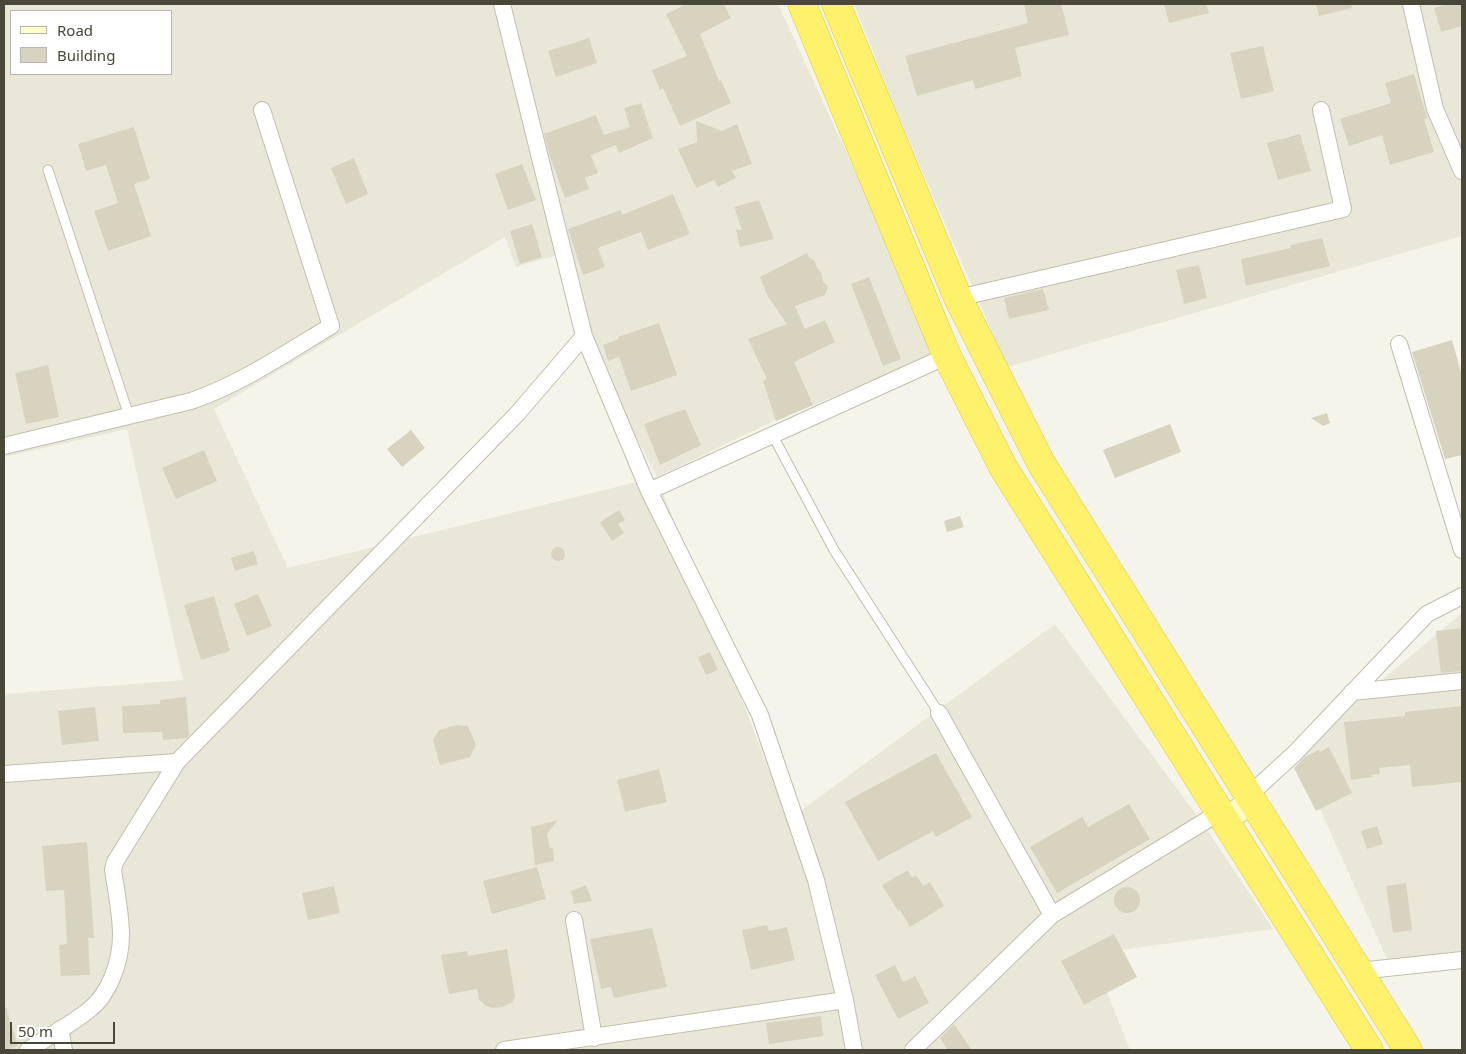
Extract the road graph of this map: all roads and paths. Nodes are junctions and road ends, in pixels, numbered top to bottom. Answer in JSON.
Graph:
{"nodes":[{"id":1,"x":502,"y":4,"type":"edge"},
{"id":2,"x":802,"y":4,"type":"edge"},
{"id":3,"x":839,"y":4,"type":"edge"},
{"id":4,"x":1411,"y":4,"type":"edge"},
{"id":5,"x":262,"y":110,"type":"dead end"},
{"id":6,"x":1321,"y":110,"type":"dead end"},
{"id":7,"x":48,"y":170,"type":"dead end"},
{"id":8,"x":1462,"y":171,"type":"edge"},
{"id":9,"x":958,"y":298,"type":"junction"},
{"id":10,"x":584,"y":336,"type":"junction"},
{"id":11,"x":1399,"y":344,"type":"dead end"},
{"id":12,"x":947,"y":356,"type":"junction"},
{"id":13,"x":129,"y":416,"type":"junction"},
{"id":14,"x":773,"y":436,"type":"junction"},
{"id":15,"x":4,"y":446,"type":"edge"},
{"id":16,"x":649,"y":492,"type":"junction"},
{"id":17,"x":1462,"y":550,"type":"edge"},
{"id":18,"x":1462,"y":596,"type":"edge"},
{"id":19,"x":1462,"y":681,"type":"edge"},
{"id":20,"x":1352,"y":692,"type":"junction"},
{"id":21,"x":939,"y":713,"type":"joint"},
{"id":22,"x":177,"y":762,"type":"junction"},
{"id":23,"x":4,"y":774,"type":"edge"},
{"id":24,"x":1250,"y":799,"type":"junction"},
{"id":25,"x":1222,"y":816,"type":"junction"},
{"id":26,"x":1052,"y":915,"type":"junction"},
{"id":27,"x":574,"y":920,"type":"dead end"},
{"id":28,"x":1462,"y":960,"type":"edge"},
{"id":29,"x":1359,"y":971,"type":"junction"},
{"id":30,"x":845,"y":1000,"type":"junction"},
{"id":31,"x":60,"y":1029,"type":"junction"},
{"id":32,"x":594,"y":1038,"type":"junction"},
{"id":33,"x":28,"y":1050,"type":"edge"},
{"id":34,"x":64,"y":1050,"type":"edge"},
{"id":35,"x":504,"y":1050,"type":"edge"},
{"id":36,"x":854,"y":1050,"type":"edge"},
{"id":37,"x":913,"y":1050,"type":"edge"},
{"id":38,"x":1369,"y":1050,"type":"edge"},
{"id":39,"x":1408,"y":1050,"type":"edge"}],
"edges":[{"from":1,"to":10,"type":"street"},
{"from":2,"to":12,"type":"highway"},
{"from":3,"to":9,"type":"highway"},
{"from":4,"to":8,"type":"street"},
{"from":5,"to":13,"type":"street"},
{"from":6,"to":9,"type":"street"},
{"from":7,"to":13,"type":"lane"},
{"from":9,"to":24,"type":"highway"},
{"from":10,"to":16,"type":"street"},
{"from":10,"to":22,"type":"street"},
{"from":11,"to":17,"type":"street"},
{"from":12,"to":14,"type":"street"},
{"from":12,"to":25,"type":"highway"},
{"from":13,"to":15,"type":"street"},
{"from":14,"to":16,"type":"street"},
{"from":14,"to":21,"type":"lane"},
{"from":16,"to":30,"type":"street"},
{"from":18,"to":20,"type":"street"},
{"from":19,"to":20,"type":"street"},
{"from":20,"to":24,"type":"street"},
{"from":21,"to":26,"type":"street"},
{"from":22,"to":23,"type":"street"},
{"from":22,"to":31,"type":"street"},
{"from":24,"to":25,"type":"street"},
{"from":24,"to":29,"type":"highway"},
{"from":25,"to":26,"type":"street"},
{"from":25,"to":38,"type":"highway"},
{"from":26,"to":37,"type":"street"},
{"from":27,"to":32,"type":"street"},
{"from":28,"to":29,"type":"street"},
{"from":29,"to":39,"type":"highway"},
{"from":30,"to":32,"type":"street"},
{"from":30,"to":36,"type":"street"},
{"from":31,"to":33,"type":"street"},
{"from":31,"to":34,"type":"street"},
{"from":32,"to":35,"type":"street"}]}
